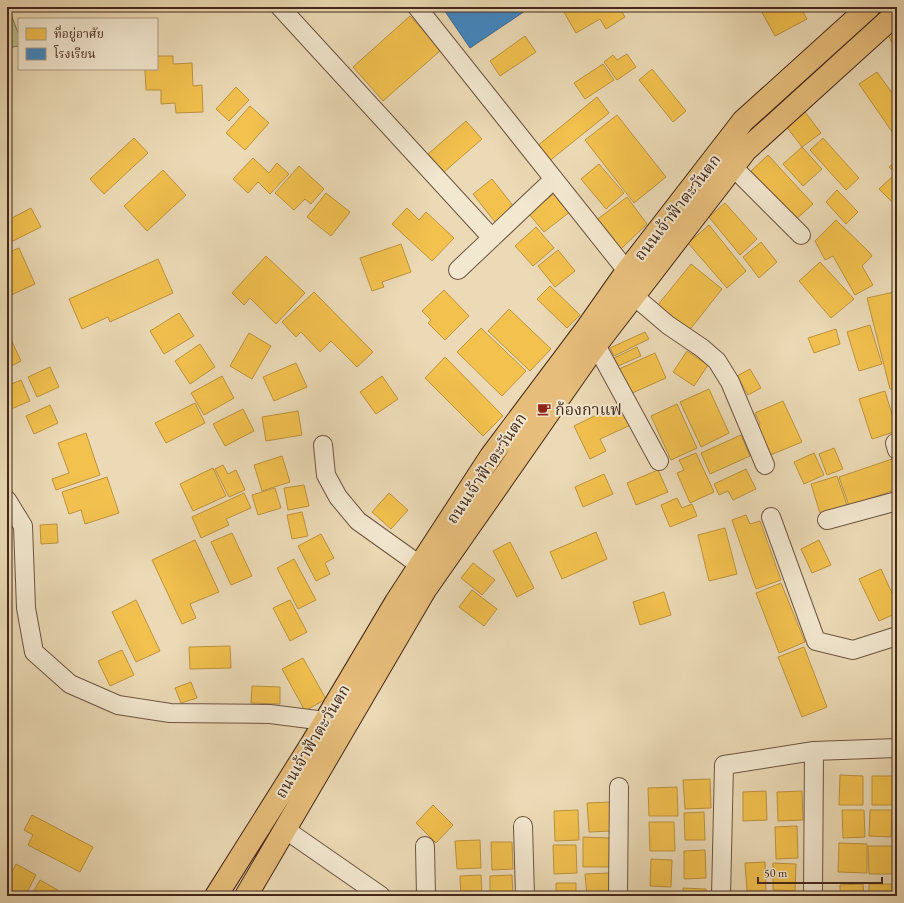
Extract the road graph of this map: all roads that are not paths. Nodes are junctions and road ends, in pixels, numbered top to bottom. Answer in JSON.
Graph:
{"nodes":[{"id":1,"x":280,"y":7,"type":"edge"},
{"id":2,"x":417,"y":7,"type":"edge"},
{"id":3,"x":869,"y":7,"type":"edge"},
{"id":4,"x":897,"y":13,"type":"edge"},
{"id":5,"x":733,"y":167,"type":"junction"},
{"id":6,"x":554,"y":180,"type":"junction"},
{"id":7,"x":801,"y":235,"type":"dead end"},
{"id":8,"x":492,"y":238,"type":"junction"},
{"id":9,"x":458,"y":270,"type":"dead end"},
{"id":10,"x":627,"y":271,"type":"junction"},
{"id":11,"x":634,"y":296,"type":"junction"},
{"id":12,"x":596,"y":345,"type":"junction"},
{"id":13,"x":323,"y":445,"type":"dead end"},
{"id":14,"x":659,"y":461,"type":"dead end"},
{"id":15,"x":765,"y":464,"type":"dead end"},
{"id":16,"x":7,"y":500,"type":"edge"},
{"id":17,"x":897,"y":501,"type":"edge"},
{"id":18,"x":771,"y":517,"type":"dead end"},
{"id":19,"x":827,"y":520,"type":"dead end"},
{"id":20,"x":421,"y":566,"type":"junction"},
{"id":21,"x":897,"y":636,"type":"edge"},
{"id":22,"x":324,"y":721,"type":"junction"},
{"id":23,"x":897,"y":748,"type":"edge"},
{"id":24,"x":814,"y":751,"type":"junction"},
{"id":25,"x":619,"y":787,"type":"dead end"},
{"id":26,"x":523,"y":826,"type":"dead end"},
{"id":27,"x":286,"y":830,"type":"junction"},
{"id":28,"x":425,"y":846,"type":"dead end"},
{"id":29,"x":216,"y":896,"type":"edge"},
{"id":30,"x":246,"y":896,"type":"edge"},
{"id":31,"x":382,"y":896,"type":"edge"},
{"id":32,"x":426,"y":896,"type":"edge"},
{"id":33,"x":525,"y":896,"type":"edge"},
{"id":34,"x":618,"y":896,"type":"edge"},
{"id":35,"x":721,"y":896,"type":"edge"},
{"id":36,"x":813,"y":896,"type":"edge"}],
"edges":[{"from":1,"to":8,"type":"street"},
{"from":2,"to":6,"type":"street"},
{"from":3,"to":10,"type":"main road","name":"ถนนเจ้าฟ้าตะวันตก"},
{"from":4,"to":5,"type":"main road","name":"ถนนเจ้าฟ้าตะวันตก"},
{"from":5,"to":7,"type":"street"},
{"from":5,"to":11,"type":"main road","name":"ถนนเจ้าฟ้าตะวันตก"},
{"from":6,"to":8,"type":"street"},
{"from":6,"to":10,"type":"street"},
{"from":8,"to":9,"type":"street"},
{"from":10,"to":20,"type":"main road","name":"ถนนเจ้าฟ้าตะวันตก"},
{"from":11,"to":12,"type":"main road","name":"ถนนเจ้าฟ้าตะวันตก"},
{"from":11,"to":15,"type":"street"},
{"from":12,"to":14,"type":"street"},
{"from":12,"to":27,"type":"main road","name":"ถนนเจ้าฟ้าตะวันตก"},
{"from":13,"to":20,"type":"street"},
{"from":16,"to":22,"type":"street"},
{"from":17,"to":19,"type":"street"},
{"from":18,"to":21,"type":"street"},
{"from":20,"to":22,"type":"main road","name":"ถนนเจ้าฟ้าตะวันตก"},
{"from":22,"to":29,"type":"main road","name":"ถนนเจ้าฟ้าตะวันตก"},
{"from":23,"to":24,"type":"street"},
{"from":24,"to":35,"type":"street"},
{"from":24,"to":36,"type":"street"},
{"from":25,"to":34,"type":"street"},
{"from":26,"to":33,"type":"street"},
{"from":27,"to":30,"type":"main road","name":"ถนนเจ้าฟ้าตะวันตก"},
{"from":27,"to":31,"type":"street"},
{"from":28,"to":32,"type":"street"}]}
